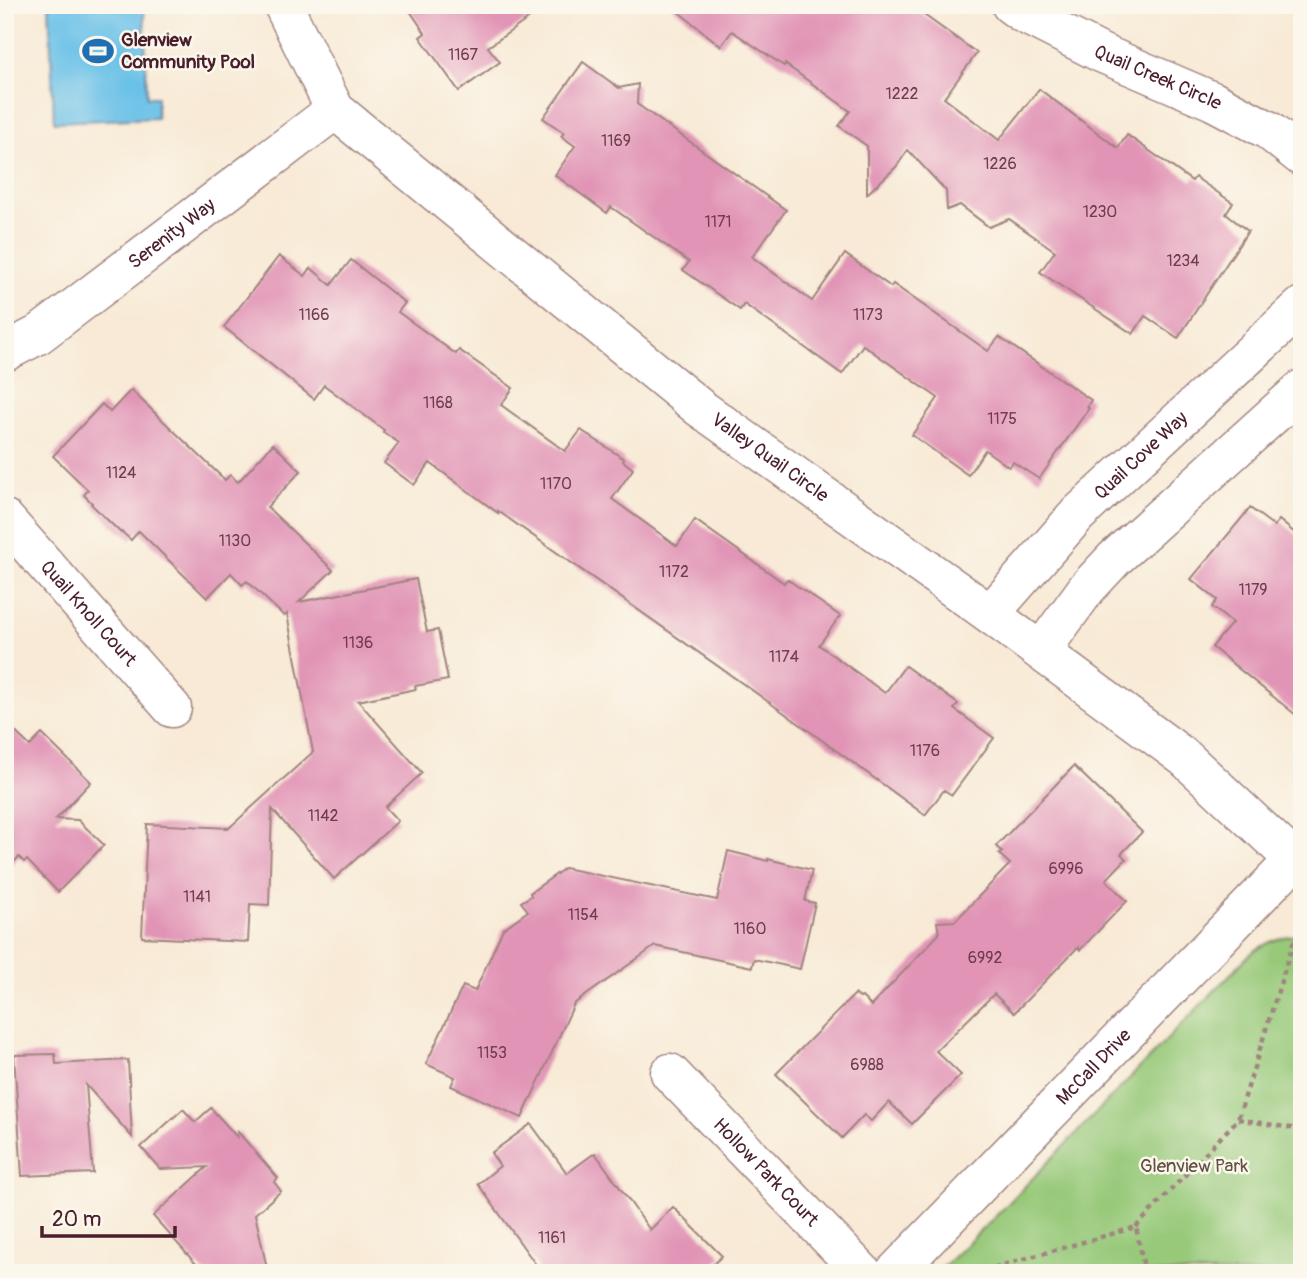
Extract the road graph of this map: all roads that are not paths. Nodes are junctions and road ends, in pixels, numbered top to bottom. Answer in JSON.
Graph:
{"nodes":[{"id":1,"x":283,"y":5,"type":"edge"},
{"id":2,"x":1011,"y":5,"type":"edge"},
{"id":3,"x":335,"y":110,"type":"junction"},
{"id":4,"x":1302,"y":158,"type":"edge"},
{"id":5,"x":1302,"y":306,"type":"edge"},
{"id":6,"x":5,"y":352,"type":"edge"},
{"id":7,"x":1302,"y":389,"type":"edge"},
{"id":8,"x":5,"y":519,"type":"edge"},
{"id":9,"x":990,"y":614,"type":"junction"},
{"id":10,"x":1041,"y":651,"type":"junction"},
{"id":11,"x":172,"y":708,"type":"dead end"},
{"id":12,"x":1298,"y":863,"type":"edge"},
{"id":13,"x":670,"y":1073,"type":"dead end"},
{"id":14,"x":863,"y":1273,"type":"edge"},
{"id":15,"x":894,"y":1273,"type":"edge"}],
"edges":[{"from":1,"to":3,"type":"street","name":"Valley Quail Circle"},
{"from":2,"to":4,"type":"street","name":"Quail Creek Circle"},
{"from":3,"to":6,"type":"street","name":"Serenity Way"},
{"from":3,"to":9,"type":"street","name":"Valley Quail Circle"},
{"from":5,"to":9,"type":"street","name":"Quail Cove Way"},
{"from":7,"to":10,"type":"street"},
{"from":8,"to":11,"type":"street","name":"Quail Knoll Court"},
{"from":9,"to":10,"type":"street","name":"Valley Quail Circle"},
{"from":10,"to":12,"type":"street","name":"Valley Quail Circle"},
{"from":12,"to":15,"type":"street","name":"McCall Drive"},
{"from":13,"to":14,"type":"street","name":"Hollow Park Court"}]}
